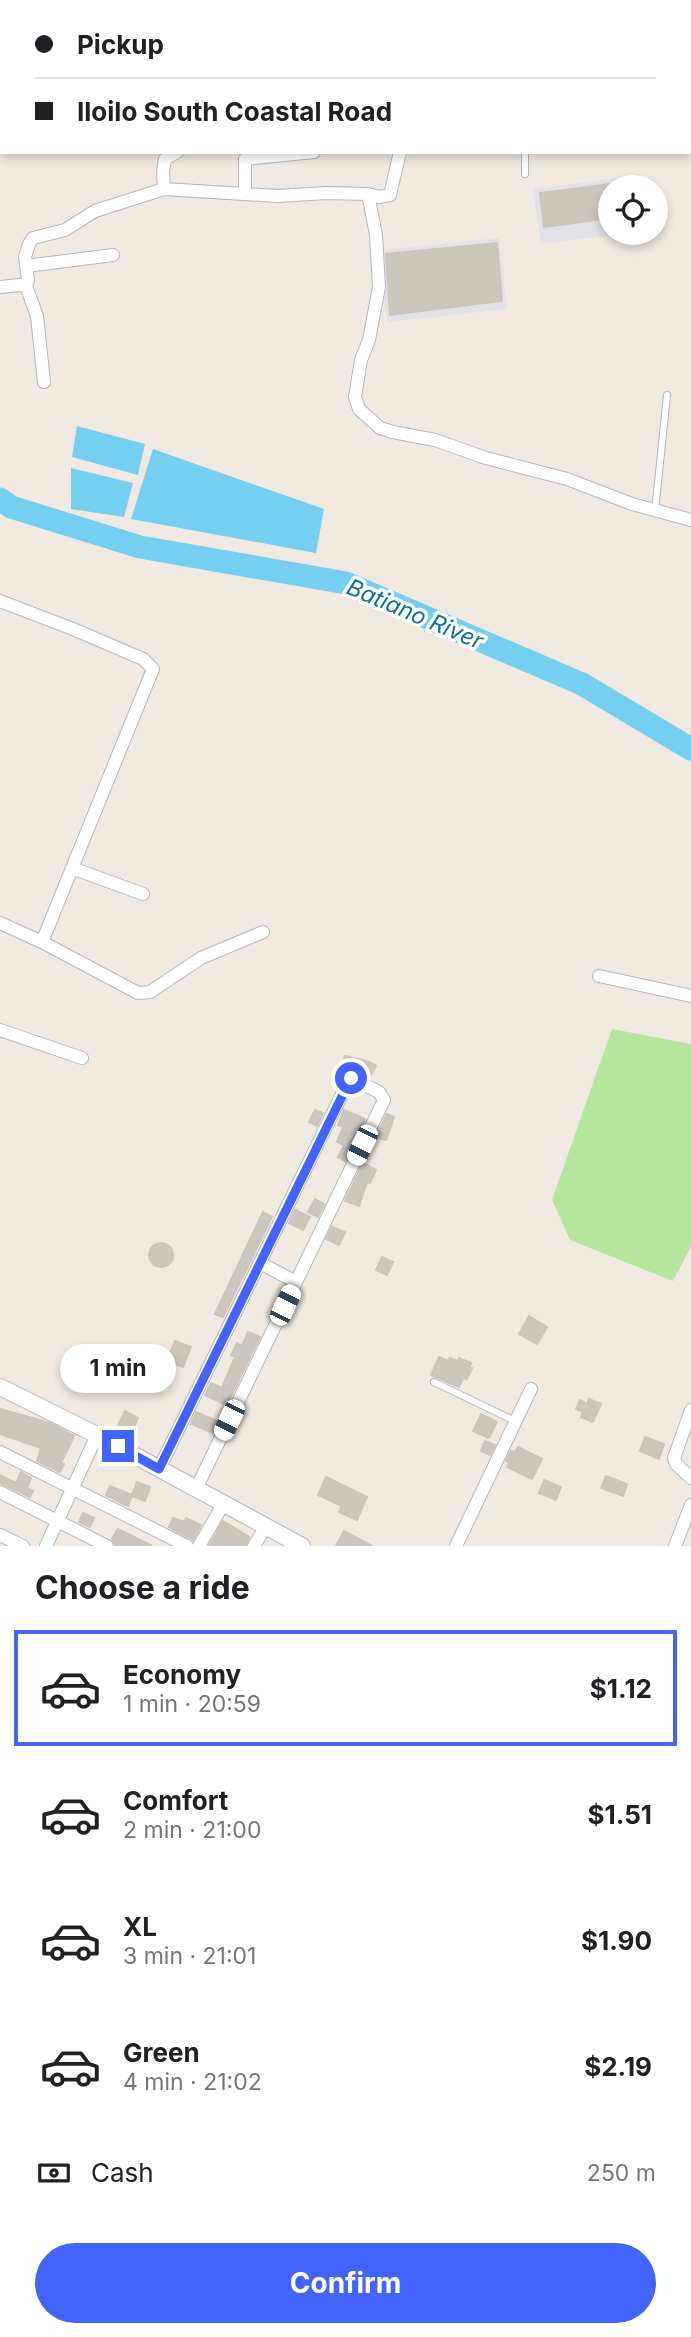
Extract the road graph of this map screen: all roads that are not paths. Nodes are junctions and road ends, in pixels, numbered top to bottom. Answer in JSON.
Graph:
{"nodes":[{"id":1,"x":174,"y":154,"type":"edge"},
{"id":2,"x":294,"y":154,"type":"edge"},
{"id":3,"x":400,"y":154,"type":"edge"},
{"id":4,"x":526,"y":154,"type":"edge"},
{"id":5,"x":524,"y":174,"type":"dead end"},
{"id":6,"x":164,"y":189,"type":"junction"},
{"id":7,"x":245,"y":193,"type":"junction"},
{"id":8,"x":368,"y":194,"type":"junction"},
{"id":9,"x":113,"y":255,"type":"dead end"},
{"id":10,"x":26,"y":265,"type":"junction"},
{"id":11,"x":26,"y":286,"type":"junction"},
{"id":12,"x":0,"y":287,"type":"edge"},
{"id":13,"x":44,"y":382,"type":"dead end"},
{"id":14,"x":667,"y":395,"type":"dead end"},
{"id":15,"x":655,"y":510,"type":"junction"},
{"id":16,"x":691,"y":520,"type":"edge"},
{"id":17,"x":0,"y":601,"type":"edge"},
{"id":18,"x":72,"y":868,"type":"junction"},
{"id":19,"x":143,"y":894,"type":"dead end"},
{"id":20,"x":0,"y":922,"type":"edge"},
{"id":21,"x":264,"y":932,"type":"dead end"},
{"id":22,"x":42,"y":942,"type":"junction"},
{"id":23,"x":600,"y":976,"type":"dead end"},
{"id":24,"x":691,"y":996,"type":"edge"},
{"id":25,"x":1,"y":1032,"type":"edge"},
{"id":26,"x":82,"y":1058,"type":"dead end"},
{"id":27,"x":260,"y":1264,"type":"junction"},
{"id":28,"x":296,"y":1282,"type":"junction"},
{"id":29,"x":433,"y":1382,"type":"dead end"},
{"id":30,"x":0,"y":1387,"type":"edge"},
{"id":31,"x":531,"y":1389,"type":"dead end"},
{"id":32,"x":691,"y":1410,"type":"edge"},
{"id":33,"x":515,"y":1421,"type":"junction"},
{"id":34,"x":97,"y":1435,"type":"junction"},
{"id":35,"x":0,"y":1452,"type":"edge"},
{"id":36,"x":159,"y":1469,"type":"junction"},
{"id":37,"x":691,"y":1478,"type":"edge"},
{"id":38,"x":72,"y":1488,"type":"junction"},
{"id":39,"x":196,"y":1489,"type":"junction"},
{"id":40,"x":0,"y":1492,"type":"edge"},
{"id":41,"x":224,"y":1503,"type":"junction"},
{"id":42,"x":691,"y":1505,"type":"edge"},
{"id":43,"x":57,"y":1520,"type":"junction"},
{"id":44,"x":265,"y":1526,"type":"junction"},
{"id":45,"x":0,"y":1535,"type":"edge"},
{"id":46,"x":23,"y":1546,"type":"edge"},
{"id":47,"x":46,"y":1546,"type":"edge"},
{"id":48,"x":107,"y":1546,"type":"edge"},
{"id":49,"x":187,"y":1546,"type":"edge"},
{"id":50,"x":199,"y":1546,"type":"edge"},
{"id":51,"x":254,"y":1546,"type":"edge"},
{"id":52,"x":302,"y":1546,"type":"edge"},
{"id":53,"x":456,"y":1546,"type":"edge"},
{"id":54,"x":675,"y":1546,"type":"edge"}],
"edges":[{"from":1,"to":6,"type":"street"},
{"from":2,"to":7,"type":"street"},
{"from":3,"to":8,"type":"street"},
{"from":4,"to":5,"type":"lane"},
{"from":6,"to":7,"type":"street"},
{"from":6,"to":10,"type":"street"},
{"from":7,"to":8,"type":"street"},
{"from":8,"to":15,"type":"street"},
{"from":9,"to":10,"type":"street"},
{"from":10,"to":11,"type":"street"},
{"from":11,"to":12,"type":"street"},
{"from":11,"to":13,"type":"street"},
{"from":14,"to":15,"type":"lane"},
{"from":15,"to":16,"type":"street"},
{"from":17,"to":18,"type":"street"},
{"from":18,"to":19,"type":"street"},
{"from":18,"to":22,"type":"street"},
{"from":20,"to":22,"type":"street"},
{"from":21,"to":22,"type":"street"},
{"from":23,"to":24,"type":"street"},
{"from":25,"to":26,"type":"street"},
{"from":27,"to":28,"type":"street"},
{"from":27,"to":28,"type":"street"},
{"from":27,"to":36,"type":"street"},
{"from":28,"to":39,"type":"street"},
{"from":29,"to":33,"type":"lane"},
{"from":30,"to":34,"type":"street"},
{"from":31,"to":33,"type":"street"},
{"from":32,"to":37,"type":"street"},
{"from":33,"to":53,"type":"street"},
{"from":34,"to":36,"type":"street"},
{"from":34,"to":38,"type":"street"},
{"from":35,"to":38,"type":"street"},
{"from":36,"to":39,"type":"street"},
{"from":38,"to":43,"type":"street"},
{"from":38,"to":49,"type":"street"},
{"from":39,"to":41,"type":"street"},
{"from":40,"to":43,"type":"street"},
{"from":41,"to":44,"type":"street"},
{"from":41,"to":50,"type":"street"},
{"from":42,"to":54,"type":"street"},
{"from":43,"to":47,"type":"street"},
{"from":43,"to":48,"type":"street"},
{"from":44,"to":51,"type":"street"},
{"from":44,"to":52,"type":"street"},
{"from":45,"to":46,"type":"street"}]}
